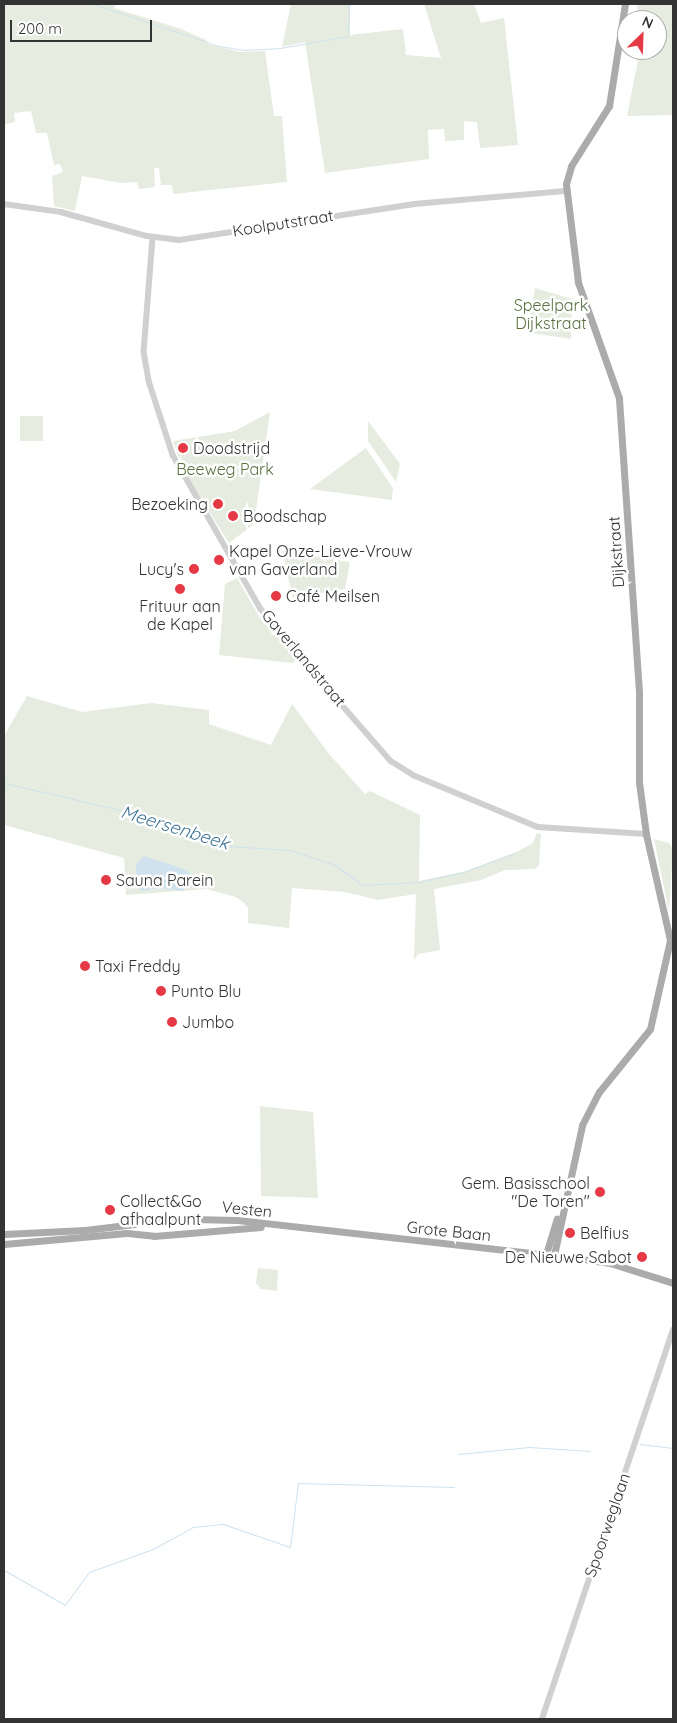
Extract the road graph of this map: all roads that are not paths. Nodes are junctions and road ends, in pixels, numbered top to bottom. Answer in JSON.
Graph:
{"nodes":[{"id":1,"x":625,"y":4,"type":"edge"},
{"id":2,"x":567,"y":191,"type":"junction"},
{"id":3,"x":4,"y":204,"type":"edge"},
{"id":4,"x":153,"y":238,"type":"junction"},
{"id":5,"x":646,"y":834,"type":"junction"},
{"id":6,"x":195,"y":1221,"type":"junction"},
{"id":7,"x":135,"y":1224,"type":"junction"},
{"id":8,"x":241,"y":1224,"type":"junction"},
{"id":9,"x":278,"y":1226,"type":"joint"},
{"id":10,"x":194,"y":1231,"type":"junction"},
{"id":11,"x":4,"y":1234,"type":"edge"},
{"id":12,"x":137,"y":1234,"type":"junction"},
{"id":13,"x":4,"y":1244,"type":"edge"},
{"id":14,"x":550,"y":1254,"type":"junction"},
{"id":15,"x":673,"y":1283,"type":"edge"},
{"id":16,"x":673,"y":1330,"type":"edge"},
{"id":17,"x":542,"y":1719,"type":"edge"}],
"edges":[{"from":1,"to":2,"type":"main road","name":"Dijkstraat"},
{"from":2,"to":4,"type":"street","name":"Koolputstraat"},
{"from":2,"to":5,"type":"main road","name":"Dijkstraat"},
{"from":3,"to":4,"type":"street","name":"Koolputstraat"},
{"from":4,"to":5,"type":"street","name":"Gaverlandstraat"},
{"from":5,"to":14,"type":"main road","name":"Dijkstraat"},
{"from":6,"to":7,"type":"main road","name":"Vesten"},
{"from":6,"to":8,"type":"main road","name":"Vesten"},
{"from":6,"to":10,"type":"main road"},
{"from":7,"to":11,"type":"main road","name":"Vesten"},
{"from":7,"to":12,"type":"main road"},
{"from":8,"to":9,"type":"main road","name":"Vesten"},
{"from":8,"to":10,"type":"main road","name":"Vesten"},
{"from":9,"to":14,"type":"main road","name":"Grote Baan"},
{"from":10,"to":12,"type":"main road","name":"Vesten"},
{"from":12,"to":13,"type":"main road","name":"Vesten"},
{"from":14,"to":15,"type":"main road","name":"Grote Baan"},
{"from":16,"to":17,"type":"street","name":"Spoorweglaan"}]}
